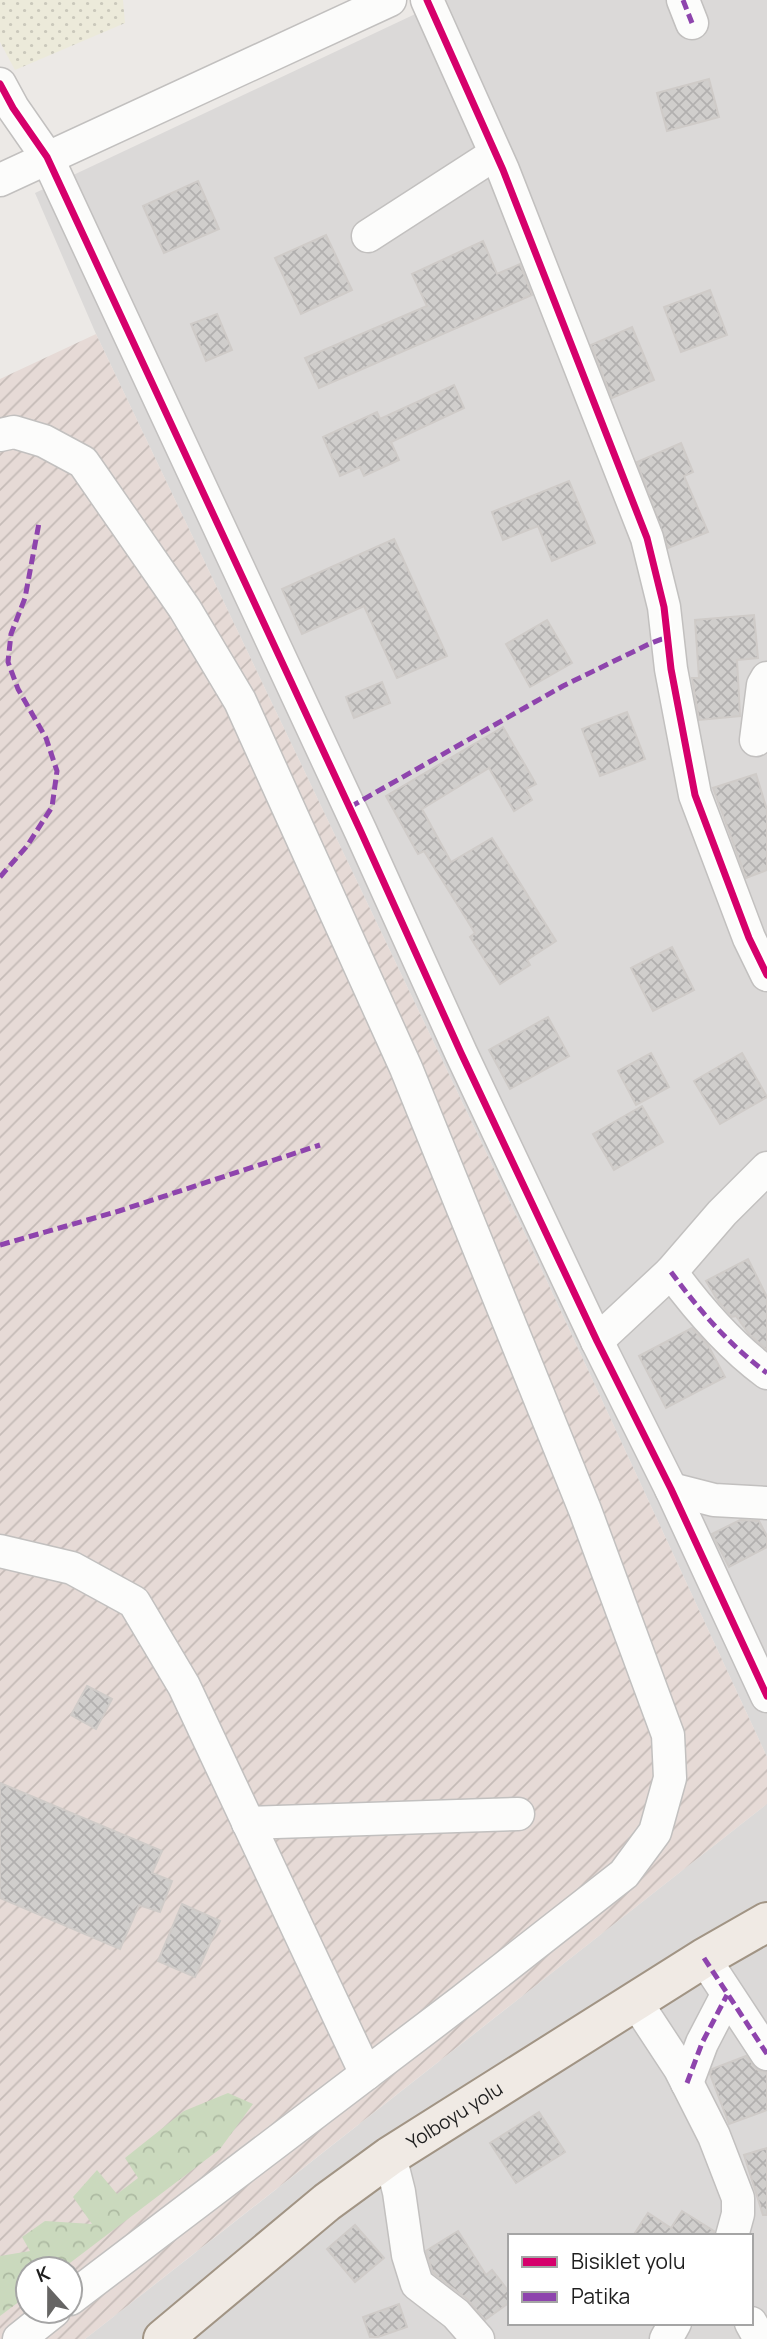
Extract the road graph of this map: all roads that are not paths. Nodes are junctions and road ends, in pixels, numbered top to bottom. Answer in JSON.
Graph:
{"nodes":[{"id":1,"x":390,"y":0,"type":"edge"},
{"id":2,"x":427,"y":0,"type":"edge"},
{"id":3,"x":0,"y":84,"type":"edge"},
{"id":4,"x":495,"y":154,"type":"junction"},
{"id":5,"x":47,"y":157,"type":"junction"},
{"id":6,"x":0,"y":180,"type":"edge"},
{"id":7,"x":368,"y":236,"type":"dead end"},
{"id":8,"x":0,"y":435,"type":"edge"},
{"id":9,"x":767,"y":678,"type":"edge"},
{"id":10,"x":756,"y":740,"type":"dead end"},
{"id":11,"x":767,"y":975,"type":"edge"},
{"id":12,"x":767,"y":1168,"type":"edge"},
{"id":13,"x":671,"y":1272,"type":"junction"},
{"id":14,"x":597,"y":1341,"type":"junction"},
{"id":15,"x":767,"y":1373,"type":"edge"},
{"id":16,"x":671,"y":1489,"type":"junction"},
{"id":17,"x":767,"y":1503,"type":"edge"},
{"id":18,"x":0,"y":1551,"type":"edge"},
{"id":19,"x":767,"y":1696,"type":"edge"},
{"id":20,"x":517,"y":1814,"type":"dead end"},
{"id":21,"x":248,"y":1823,"type":"junction"},
{"id":22,"x":767,"y":1922,"type":"edge"},
{"id":23,"x":704,"y":1958,"type":"junction"},
{"id":24,"x":727,"y":1996,"type":"junction"},
{"id":25,"x":636,"y":2002,"type":"junction"},
{"id":26,"x":767,"y":2054,"type":"edge"},
{"id":27,"x":366,"y":2074,"type":"junction"},
{"id":28,"x":687,"y":2083,"type":"junction"},
{"id":29,"x":390,"y":2156,"type":"junction"},
{"id":30,"x":733,"y":2234,"type":"edge"},
{"id":31,"x":84,"y":2288,"type":"edge"},
{"id":32,"x":36,"y":2325,"type":"edge"},
{"id":33,"x":181,"y":2333,"type":"edge"},
{"id":34,"x":19,"y":2339,"type":"edge"},
{"id":35,"x":478,"y":2339,"type":"edge"}],
"edges":[{"from":1,"to":5,"type":"street"},
{"from":2,"to":4,"type":"street"},
{"from":3,"to":5,"type":"street"},
{"from":4,"to":7,"type":"street"},
{"from":4,"to":11,"type":"street"},
{"from":5,"to":6,"type":"street"},
{"from":5,"to":14,"type":"street"},
{"from":8,"to":27,"type":"street"},
{"from":9,"to":10,"type":"street"},
{"from":12,"to":13,"type":"street"},
{"from":13,"to":14,"type":"street"},
{"from":13,"to":15,"type":"street"},
{"from":14,"to":16,"type":"street"},
{"from":16,"to":17,"type":"street"},
{"from":16,"to":19,"type":"street"},
{"from":18,"to":21,"type":"street"},
{"from":20,"to":21,"type":"street"},
{"from":21,"to":27,"type":"street"},
{"from":22,"to":23,"type":"main road","name":"Yolboyu yolu"},
{"from":23,"to":24,"type":"street"},
{"from":23,"to":25,"type":"main road","name":"Yolboyu yolu"},
{"from":24,"to":26,"type":"street"},
{"from":24,"to":28,"type":"street"},
{"from":25,"to":28,"type":"street"},
{"from":25,"to":29,"type":"main road","name":"Yolboyu yolu"},
{"from":27,"to":31,"type":"street"},
{"from":28,"to":30,"type":"street"},
{"from":29,"to":33,"type":"main road","name":"Yolboyu yolu"},
{"from":29,"to":35,"type":"street"},
{"from":32,"to":34,"type":"street"}]}
